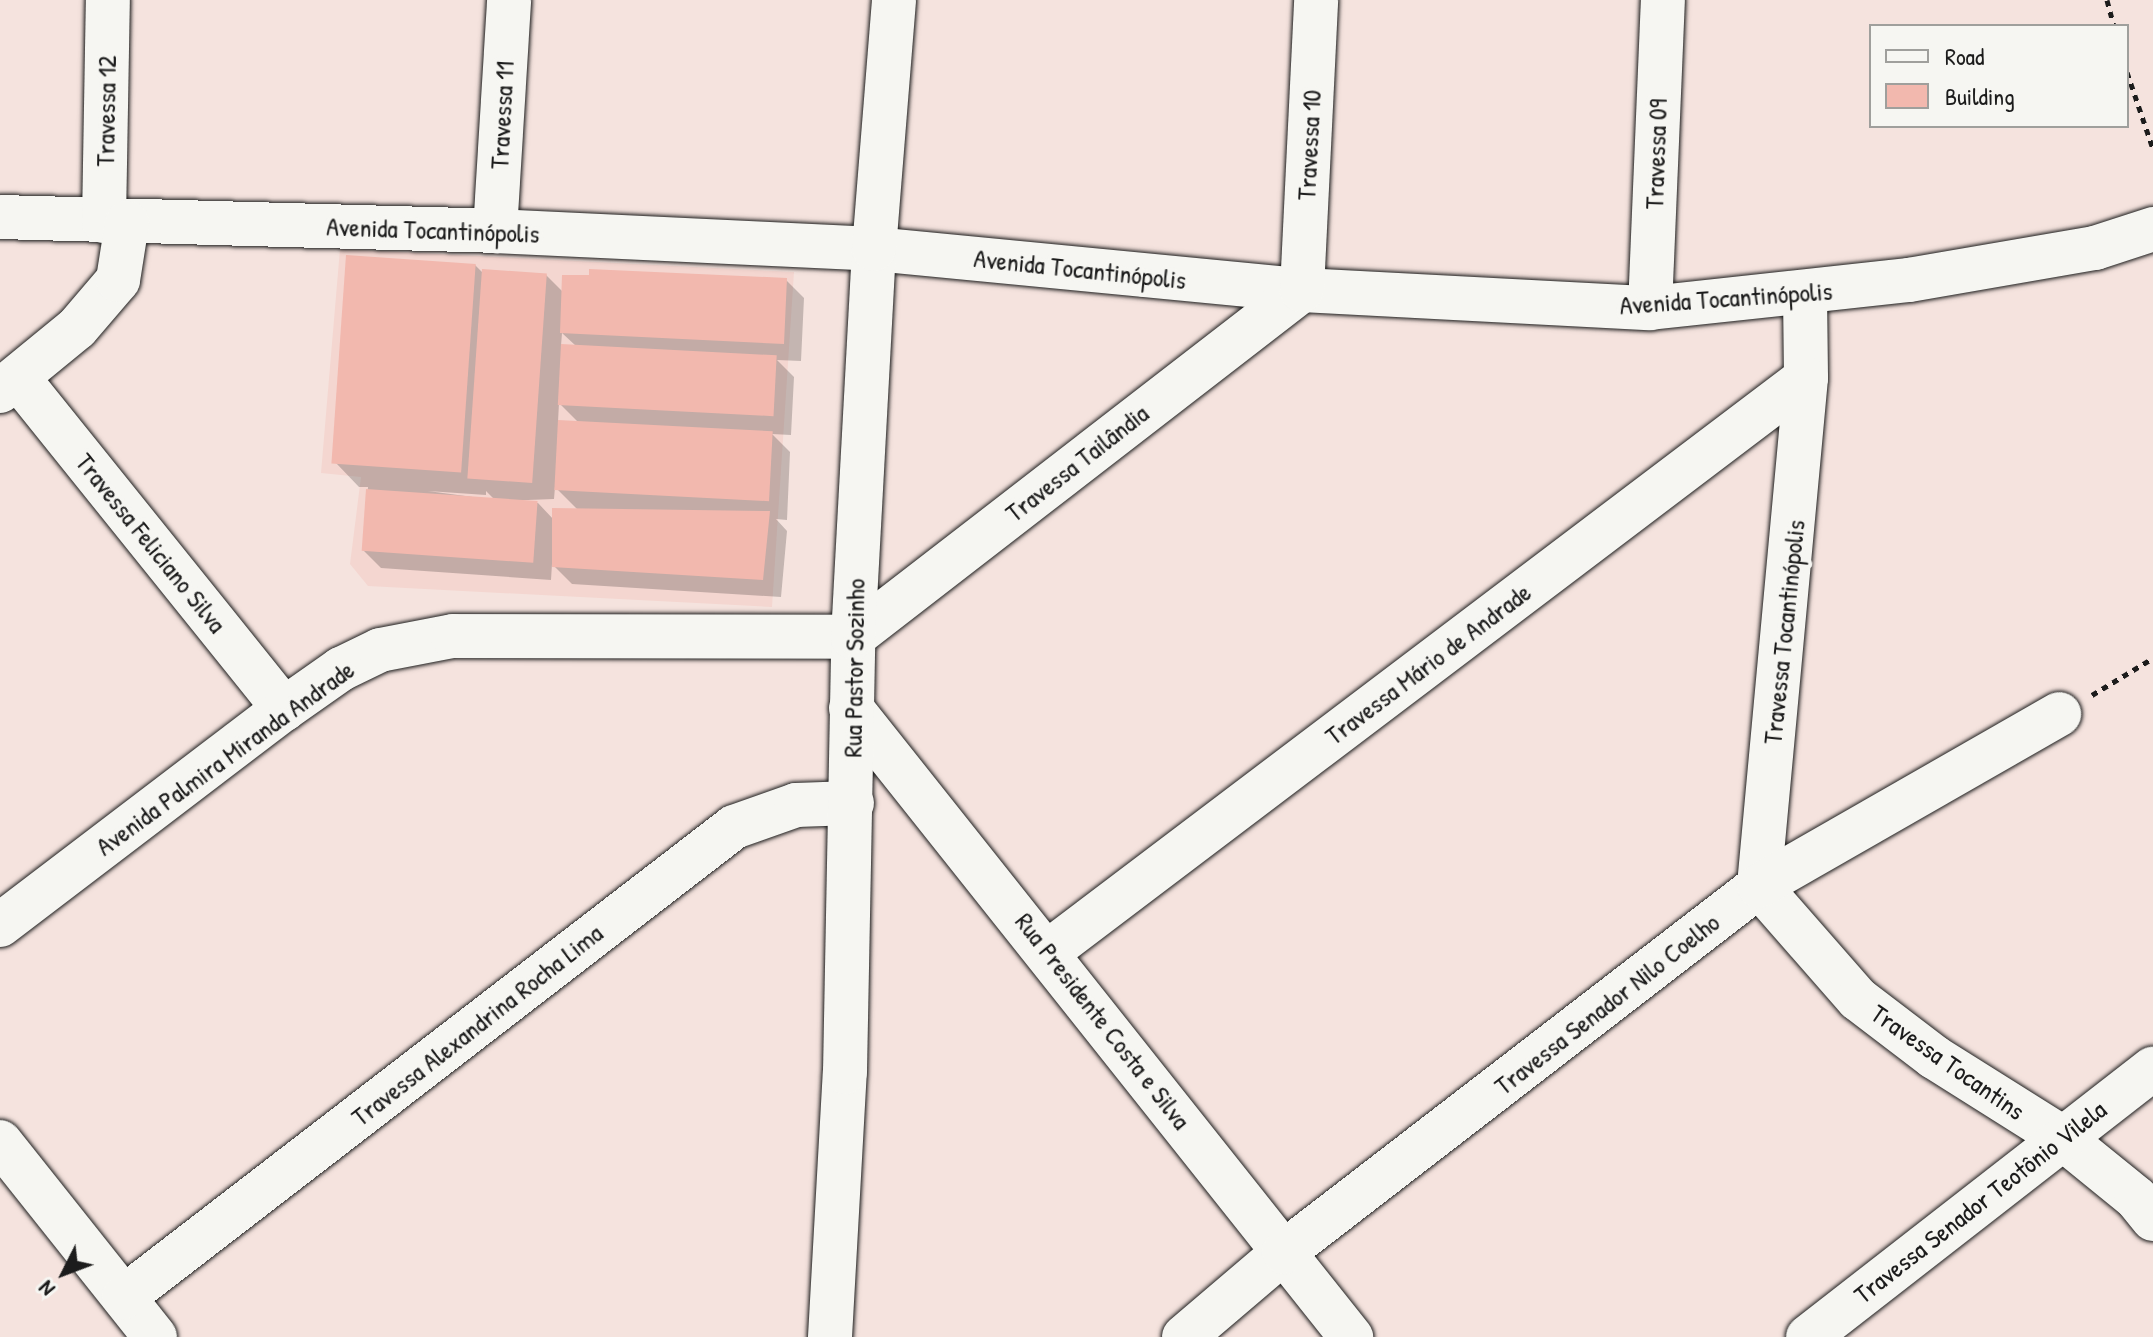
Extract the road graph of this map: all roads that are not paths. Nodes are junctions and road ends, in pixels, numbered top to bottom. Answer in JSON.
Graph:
{"nodes":[{"id":1,"x":108,"y":0,"type":"edge"},
{"id":2,"x":509,"y":0,"type":"edge"},
{"id":3,"x":894,"y":0,"type":"edge"},
{"id":4,"x":1316,"y":0,"type":"edge"},
{"id":5,"x":1663,"y":0,"type":"edge"},
{"id":6,"x":0,"y":217,"type":"edge"},
{"id":7,"x":116,"y":222,"type":"junction"},
{"id":8,"x":2153,"y":229,"type":"edge"},
{"id":9,"x":495,"y":231,"type":"junction"},
{"id":10,"x":874,"y":249,"type":"junction"},
{"id":11,"x":1302,"y":290,"type":"junction"},
{"id":12,"x":1805,"y":294,"type":"junction"},
{"id":13,"x":1650,"y":308,"type":"junction"},
{"id":14,"x":1806,"y":378,"type":"junction"},
{"id":15,"x":9,"y":384,"type":"edge"},
{"id":16,"x":853,"y":637,"type":"junction"},
{"id":17,"x":851,"y":708,"type":"junction"},
{"id":18,"x":284,"y":709,"type":"junction"},
{"id":19,"x":2059,"y":714,"type":"road end"},
{"id":20,"x":852,"y":803,"type":"junction"},
{"id":21,"x":1759,"y":886,"type":"junction"},
{"id":22,"x":0,"y":925,"type":"edge"},
{"id":23,"x":1049,"y":951,"type":"junction"},
{"id":24,"x":2153,"y":1068,"type":"edge"},
{"id":25,"x":2061,"y":1137,"type":"junction"},
{"id":26,"x":0,"y":1142,"type":"edge"},
{"id":27,"x":2153,"y":1219,"type":"edge"},
{"id":28,"x":1284,"y":1252,"type":"junction"},
{"id":29,"x":124,"y":1297,"type":"junction"},
{"id":30,"x":155,"y":1337,"type":"edge"},
{"id":31,"x":830,"y":1337,"type":"edge"},
{"id":32,"x":1184,"y":1337,"type":"edge"},
{"id":33,"x":1351,"y":1337,"type":"edge"},
{"id":34,"x":1808,"y":1337,"type":"edge"}],
"edges":[{"from":1,"to":7,"type":"street","name":"Travessa 12"},
{"from":2,"to":9,"type":"street","name":"Travessa 11"},
{"from":3,"to":10,"type":"street","name":"Rua Pastor Sozinho"},
{"from":4,"to":11,"type":"street","name":"Travessa 10"},
{"from":5,"to":13,"type":"street","name":"Travessa 09"},
{"from":6,"to":7,"type":"street","name":"Avenida Tocantinópolis"},
{"from":7,"to":9,"type":"street","name":"Avenida Tocantinópolis"},
{"from":7,"to":15,"type":"street","name":"Travessa 12"},
{"from":8,"to":12,"type":"street","name":"Avenida Tocantinópolis"},
{"from":9,"to":10,"type":"street","name":"Avenida Tocantinópolis"},
{"from":10,"to":11,"type":"street","name":"Avenida Tocantinópolis"},
{"from":10,"to":16,"type":"street","name":"Rua Pastor Sozinho"},
{"from":11,"to":13,"type":"street","name":"Avenida Tocantinópolis"},
{"from":11,"to":16,"type":"street","name":"Travessa Tailândia"},
{"from":12,"to":13,"type":"street","name":"Avenida Tocantinópolis"},
{"from":12,"to":14,"type":"street","name":"Travessa Tocantinópolis"},
{"from":14,"to":21,"type":"street","name":"Travessa Tocantinópolis"},
{"from":14,"to":23,"type":"street","name":"Travessa Mário de Andrade"},
{"from":15,"to":18,"type":"street","name":"Travessa Feliciano Silva"},
{"from":16,"to":17,"type":"street","name":"Rua Pastor Sozinho"},
{"from":16,"to":18,"type":"street","name":"Avenida Palmira Miranda Andrade"},
{"from":17,"to":20,"type":"street","name":"Rua Pastor Sozinho"},
{"from":17,"to":23,"type":"street","name":"Rua Presidente Costa e Silva"},
{"from":18,"to":22,"type":"street","name":"Avenida Palmira Miranda Andrade"},
{"from":19,"to":21,"type":"street","name":"Travessa Senador Nilo Coelho"},
{"from":20,"to":29,"type":"street","name":"Travessa Alexandrina Rocha Lima"},
{"from":20,"to":31,"type":"street","name":"Rua Pastor Sozinho"},
{"from":21,"to":25,"type":"street","name":"Travessa Tocantins"},
{"from":21,"to":28,"type":"street","name":"Travessa Senador Nilo Coelho"},
{"from":23,"to":28,"type":"street","name":"Rua Presidente Costa e Silva"},
{"from":24,"to":25,"type":"street","name":"Travessa Senador Teotônio Vilela"},
{"from":25,"to":27,"type":"street","name":"Travessa Tocantins"},
{"from":25,"to":34,"type":"street","name":"Travessa Senador Teotônio Vilela"},
{"from":26,"to":29,"type":"street"},
{"from":28,"to":32,"type":"street","name":"Travessa Senador Nilo Coelho"},
{"from":28,"to":33,"type":"street","name":"Rua Presidente Costa e Silva"},
{"from":29,"to":30,"type":"street"}]}
